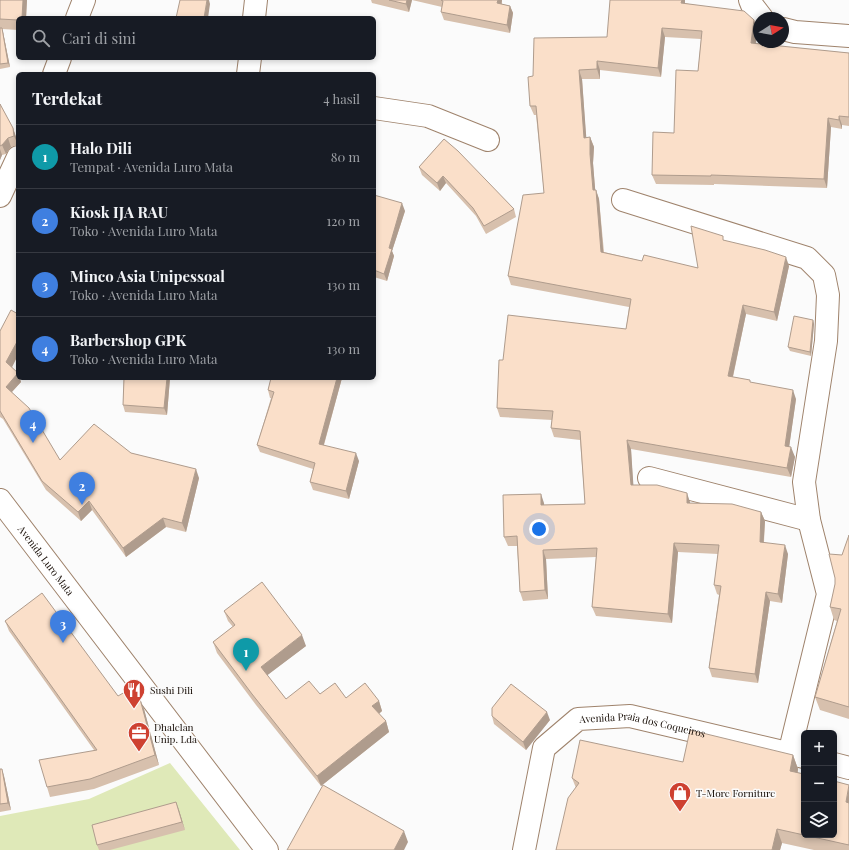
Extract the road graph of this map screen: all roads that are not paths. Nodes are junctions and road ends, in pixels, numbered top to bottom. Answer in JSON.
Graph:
{"nodes":[{"id":1,"x":84,"y":0,"type":"edge"},
{"id":2,"x":256,"y":0,"type":"edge"},
{"id":3,"x":750,"y":0,"type":"edge"},
{"id":4,"x":757,"y":12,"type":"edge"},
{"id":5,"x":78,"y":16,"type":"edge"},
{"id":6,"x":254,"y":16,"type":"edge"},
{"id":7,"x":789,"y":30,"type":"edge"},
{"id":8,"x":849,"y":36,"type":"edge"},
{"id":9,"x":59,"y":60,"type":"edge"},
{"id":10,"x":250,"y":60,"type":"edge"},
{"id":11,"x":55,"y":72,"type":"edge"},
{"id":12,"x":248,"y":72,"type":"edge"},
{"id":13,"x":376,"y":108,"type":"edge"},
{"id":14,"x":488,"y":140,"type":"dead end"},
{"id":15,"x":16,"y":163,"type":"edge"},
{"id":16,"x":9,"y":184,"type":"edge"},
{"id":17,"x":623,"y":200,"type":"dead end"},
{"id":18,"x":649,"y":478,"type":"dead end"},
{"id":19,"x":0,"y":500,"type":"edge"},
{"id":20,"x":809,"y":520,"type":"junction"},
{"id":21,"x":796,"y":755,"type":"edge"},
{"id":22,"x":837,"y":765,"type":"edge"},
{"id":23,"x":849,"y":768,"type":"edge"},
{"id":24,"x":267,"y":850,"type":"edge"},
{"id":25,"x":524,"y":850,"type":"edge"}],
"edges":[{"from":1,"to":5,"type":"street"},
{"from":2,"to":6,"type":"street"},
{"from":3,"to":4,"type":"street"},
{"from":7,"to":8,"type":"street"},
{"from":9,"to":11,"type":"street"},
{"from":10,"to":12,"type":"street"},
{"from":13,"to":14,"type":"street"},
{"from":15,"to":16,"type":"street"},
{"from":17,"to":20,"type":"street"},
{"from":18,"to":20,"type":"street"},
{"from":19,"to":24,"type":"street","name":"Avenida Luro Mata"},
{"from":20,"to":21,"type":"street"},
{"from":21,"to":25,"type":"street","name":"Avenida Praia dos Coqueiros"},
{"from":22,"to":23,"type":"street"}]}
